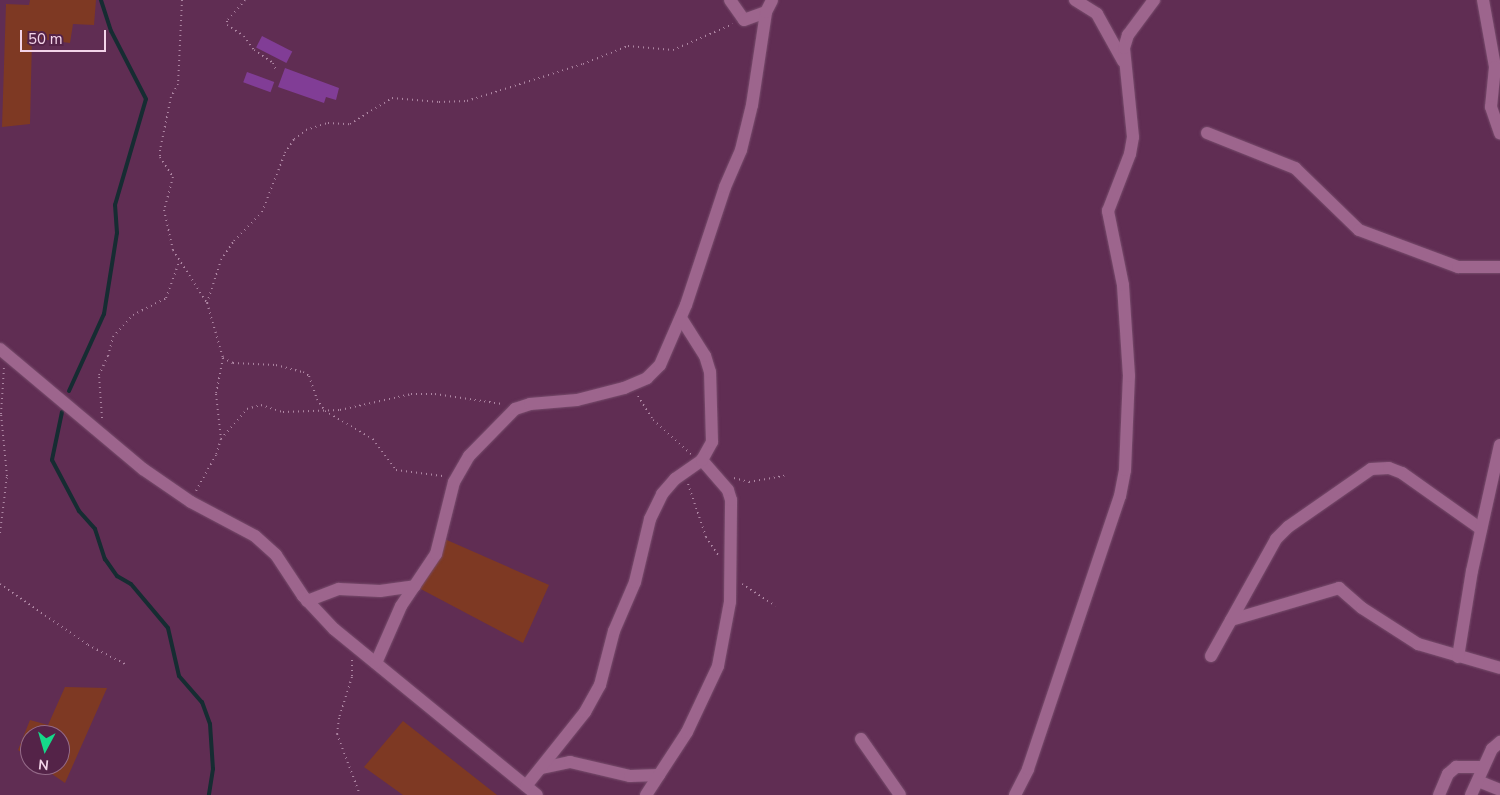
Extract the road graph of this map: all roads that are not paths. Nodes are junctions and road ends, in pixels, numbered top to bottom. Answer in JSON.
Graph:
{"nodes":[{"id":1,"x":730,"y":0,"type":"edge"},
{"id":2,"x":1075,"y":0,"type":"edge"},
{"id":3,"x":1154,"y":0,"type":"edge"},
{"id":4,"x":1483,"y":0,"type":"edge"},
{"id":5,"x":769,"y":6,"type":"edge"},
{"id":6,"x":1122,"y":61,"type":"junction"},
{"id":7,"x":1499,"y":127,"type":"edge"},
{"id":8,"x":1207,"y":133,"type":"dead end"},
{"id":9,"x":1500,"y":267,"type":"edge"},
{"id":10,"x":681,"y":318,"type":"junction"},
{"id":11,"x":3,"y":351,"type":"edge"},
{"id":12,"x":1500,"y":445,"type":"edge"},
{"id":13,"x":702,"y":460,"type":"junction"},
{"id":14,"x":1480,"y":528,"type":"junction"},
{"id":15,"x":415,"y":586,"type":"junction"},
{"id":16,"x":307,"y":600,"type":"junction"},
{"id":17,"x":1231,"y":620,"type":"junction"},
{"id":18,"x":1211,"y":656,"type":"dead end"},
{"id":19,"x":1458,"y":657,"type":"junction"},
{"id":20,"x":376,"y":663,"type":"junction"},
{"id":21,"x":1500,"y":668,"type":"edge"},
{"id":22,"x":861,"y":739,"type":"dead end"},
{"id":23,"x":1500,"y":742,"type":"edge"},
{"id":24,"x":1483,"y":767,"type":"junction"},
{"id":25,"x":542,"y":768,"type":"junction"},
{"id":26,"x":659,"y":775,"type":"junction"},
{"id":27,"x":1478,"y":781,"type":"junction"},
{"id":28,"x":526,"y":786,"type":"junction"},
{"id":29,"x":1500,"y":790,"type":"edge"},
{"id":30,"x":537,"y":795,"type":"edge"},
{"id":31,"x":646,"y":795,"type":"edge"},
{"id":32,"x":900,"y":795,"type":"edge"},
{"id":33,"x":1016,"y":795,"type":"edge"},
{"id":34,"x":1439,"y":795,"type":"edge"},
{"id":35,"x":1471,"y":795,"type":"edge"}],
"edges":[{"from":1,"to":5,"type":"street"},
{"from":2,"to":6,"type":"street"},
{"from":3,"to":6,"type":"street"},
{"from":4,"to":7,"type":"street"},
{"from":5,"to":10,"type":"street"},
{"from":6,"to":33,"type":"street"},
{"from":8,"to":9,"type":"street"},
{"from":10,"to":13,"type":"street"},
{"from":10,"to":15,"type":"street"},
{"from":11,"to":16,"type":"street"},
{"from":12,"to":14,"type":"street"},
{"from":13,"to":25,"type":"street"},
{"from":13,"to":26,"type":"street"},
{"from":14,"to":17,"type":"street"},
{"from":14,"to":19,"type":"street"},
{"from":15,"to":16,"type":"street"},
{"from":15,"to":20,"type":"street"},
{"from":16,"to":20,"type":"street"},
{"from":17,"to":18,"type":"street"},
{"from":17,"to":19,"type":"street"},
{"from":19,"to":21,"type":"street"},
{"from":20,"to":28,"type":"street"},
{"from":22,"to":32,"type":"street"},
{"from":23,"to":24,"type":"street"},
{"from":24,"to":27,"type":"street"},
{"from":24,"to":34,"type":"street"},
{"from":25,"to":26,"type":"street"},
{"from":25,"to":28,"type":"street"},
{"from":26,"to":31,"type":"street"},
{"from":27,"to":29,"type":"street"},
{"from":27,"to":35,"type":"street"},
{"from":28,"to":30,"type":"street"}]}
